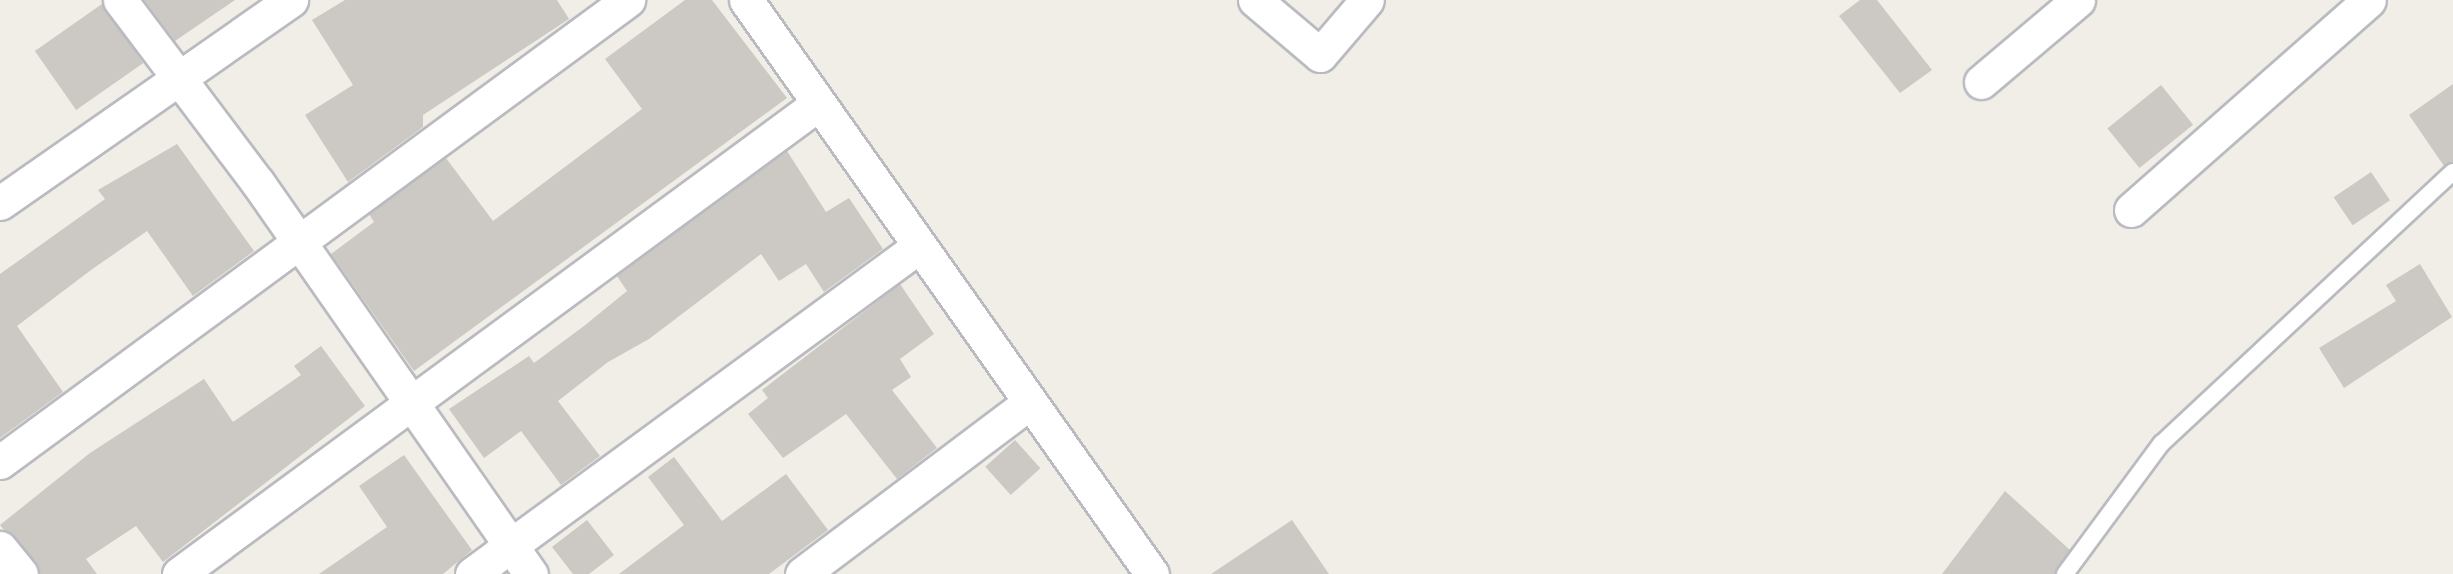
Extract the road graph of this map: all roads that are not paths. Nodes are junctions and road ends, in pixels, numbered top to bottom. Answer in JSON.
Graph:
{"nodes":[{"id":1,"x":120,"y":0,"type":"edge"},
{"id":2,"x":290,"y":0,"type":"edge"},
{"id":3,"x":628,"y":0,"type":"edge"},
{"id":4,"x":746,"y":0,"type":"edge"},
{"id":5,"x":1255,"y":0,"type":"edge"},
{"id":6,"x":1367,"y":0,"type":"edge"},
{"id":7,"x":2078,"y":0,"type":"edge"},
{"id":8,"x":2369,"y":0,"type":"edge"},
{"id":9,"x":179,"y":78,"type":"junction"},
{"id":10,"x":1981,"y":82,"type":"dead end"},
{"id":11,"x":818,"y":104,"type":"junction"},
{"id":12,"x":2453,"y":172,"type":"edge"},
{"id":13,"x":0,"y":202,"type":"edge"},
{"id":14,"x":2131,"y":210,"type":"dead end"},
{"id":15,"x":299,"y":242,"type":"junction"},
{"id":16,"x":918,"y":247,"type":"junction"},
{"id":17,"x":1029,"y":403,"type":"junction"},
{"id":18,"x":411,"y":404,"type":"junction"},
{"id":19,"x":0,"y":462,"type":"edge"},
{"id":20,"x":510,"y":543,"type":"junction"},
{"id":21,"x":0,"y":548,"type":"edge"},
{"id":22,"x":21,"y":574,"type":"edge"},
{"id":23,"x":179,"y":574,"type":"edge"},
{"id":24,"x":472,"y":574,"type":"edge"},
{"id":25,"x":531,"y":574,"type":"edge"},
{"id":26,"x":803,"y":574,"type":"edge"},
{"id":27,"x":1152,"y":574,"type":"edge"},
{"id":28,"x":2065,"y":574,"type":"edge"}],
"edges":[{"from":1,"to":9,"type":"street"},
{"from":2,"to":9,"type":"street"},
{"from":3,"to":15,"type":"street"},
{"from":4,"to":11,"type":"street"},
{"from":5,"to":6,"type":"street"},
{"from":7,"to":10,"type":"street"},
{"from":8,"to":14,"type":"street"},
{"from":9,"to":13,"type":"street"},
{"from":9,"to":15,"type":"street"},
{"from":11,"to":16,"type":"street"},
{"from":11,"to":18,"type":"street"},
{"from":12,"to":28,"type":"lane"},
{"from":15,"to":18,"type":"street"},
{"from":15,"to":19,"type":"street"},
{"from":16,"to":17,"type":"street"},
{"from":16,"to":20,"type":"street"},
{"from":17,"to":26,"type":"street"},
{"from":17,"to":27,"type":"street"},
{"from":18,"to":20,"type":"street"},
{"from":18,"to":23,"type":"street"},
{"from":20,"to":24,"type":"street"},
{"from":20,"to":25,"type":"street"},
{"from":21,"to":22,"type":"street"}]}
